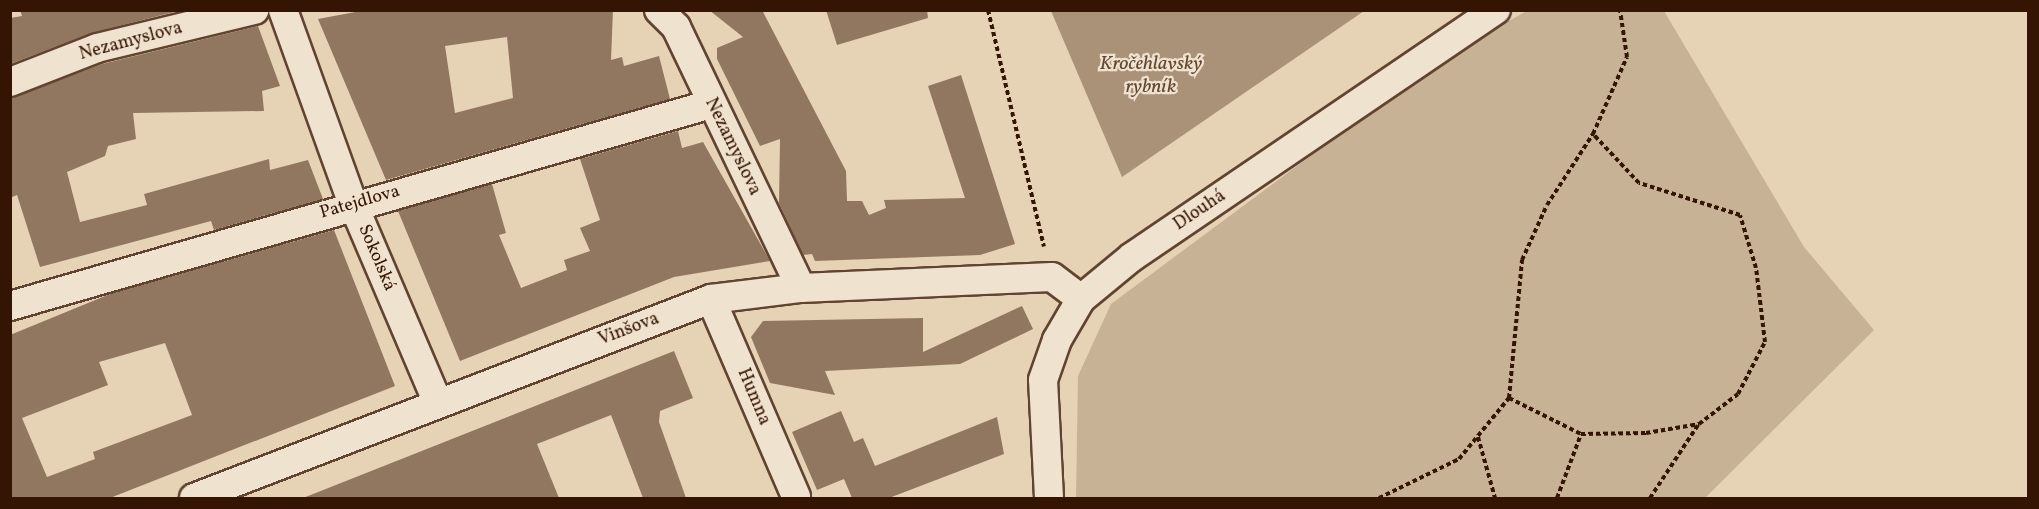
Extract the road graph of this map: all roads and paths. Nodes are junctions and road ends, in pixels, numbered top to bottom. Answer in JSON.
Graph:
{"nodes":[{"id":1,"x":254,"y":10,"type":"edge"},
{"id":2,"x":283,"y":10,"type":"edge"},
{"id":3,"x":659,"y":10,"type":"edge"},
{"id":4,"x":988,"y":10,"type":"edge"},
{"id":5,"x":1496,"y":10,"type":"edge"},
{"id":6,"x":1620,"y":10,"type":"edge"},
{"id":7,"x":10,"y":82,"type":"edge"},
{"id":8,"x":711,"y":104,"type":"junction"},
{"id":9,"x":1593,"y":134,"type":"junction"},
{"id":10,"x":353,"y":204,"type":"junction"},
{"id":11,"x":1052,"y":277,"type":"junction"},
{"id":12,"x":801,"y":288,"type":"junction"},
{"id":13,"x":711,"y":299,"type":"junction"},
{"id":14,"x":1081,"y":299,"type":"junction"},
{"id":15,"x":10,"y":306,"type":"edge"},
{"id":16,"x":1509,"y":398,"type":"junction"},
{"id":17,"x":438,"y":403,"type":"junction"},
{"id":18,"x":1699,"y":424,"type":"junction"},
{"id":19,"x":1581,"y":434,"type":"junction"},
{"id":20,"x":1478,"y":436,"type":"junction"},
{"id":21,"x":795,"y":496,"type":"dead end"},
{"id":22,"x":194,"y":498,"type":"edge"},
{"id":23,"x":1049,"y":498,"type":"edge"},
{"id":24,"x":1378,"y":498,"type":"edge"},
{"id":25,"x":1495,"y":498,"type":"edge"},
{"id":26,"x":1557,"y":498,"type":"edge"},
{"id":27,"x":1650,"y":498,"type":"edge"}],
"edges":[{"from":1,"to":7,"type":"street","name":"Nezamyslova"},
{"from":2,"to":10,"type":"street","name":"Sokolská"},
{"from":3,"to":8,"type":"street","name":"Nezamyslova"},
{"from":4,"to":11,"type":"path"},
{"from":5,"to":14,"type":"street","name":"Dlouhá"},
{"from":6,"to":9,"type":"path"},
{"from":8,"to":10,"type":"street","name":"Patejdlova"},
{"from":8,"to":12,"type":"street","name":"Nezamyslova"},
{"from":9,"to":16,"type":"path"},
{"from":9,"to":18,"type":"path"},
{"from":10,"to":15,"type":"street","name":"Patejdlova"},
{"from":10,"to":17,"type":"street","name":"Sokolská"},
{"from":11,"to":12,"type":"street","name":"Vinšova"},
{"from":11,"to":14,"type":"street"},
{"from":12,"to":13,"type":"street","name":"Vinšova"},
{"from":13,"to":17,"type":"street","name":"Vinšova"},
{"from":13,"to":21,"type":"street","name":"Humna"},
{"from":14,"to":23,"type":"street","name":"Dlouhá"},
{"from":16,"to":19,"type":"path"},
{"from":16,"to":20,"type":"path"},
{"from":17,"to":22,"type":"street","name":"Vinšova"},
{"from":18,"to":19,"type":"path"},
{"from":18,"to":27,"type":"path"},
{"from":19,"to":26,"type":"path"},
{"from":20,"to":24,"type":"path"},
{"from":20,"to":25,"type":"path"}]}
